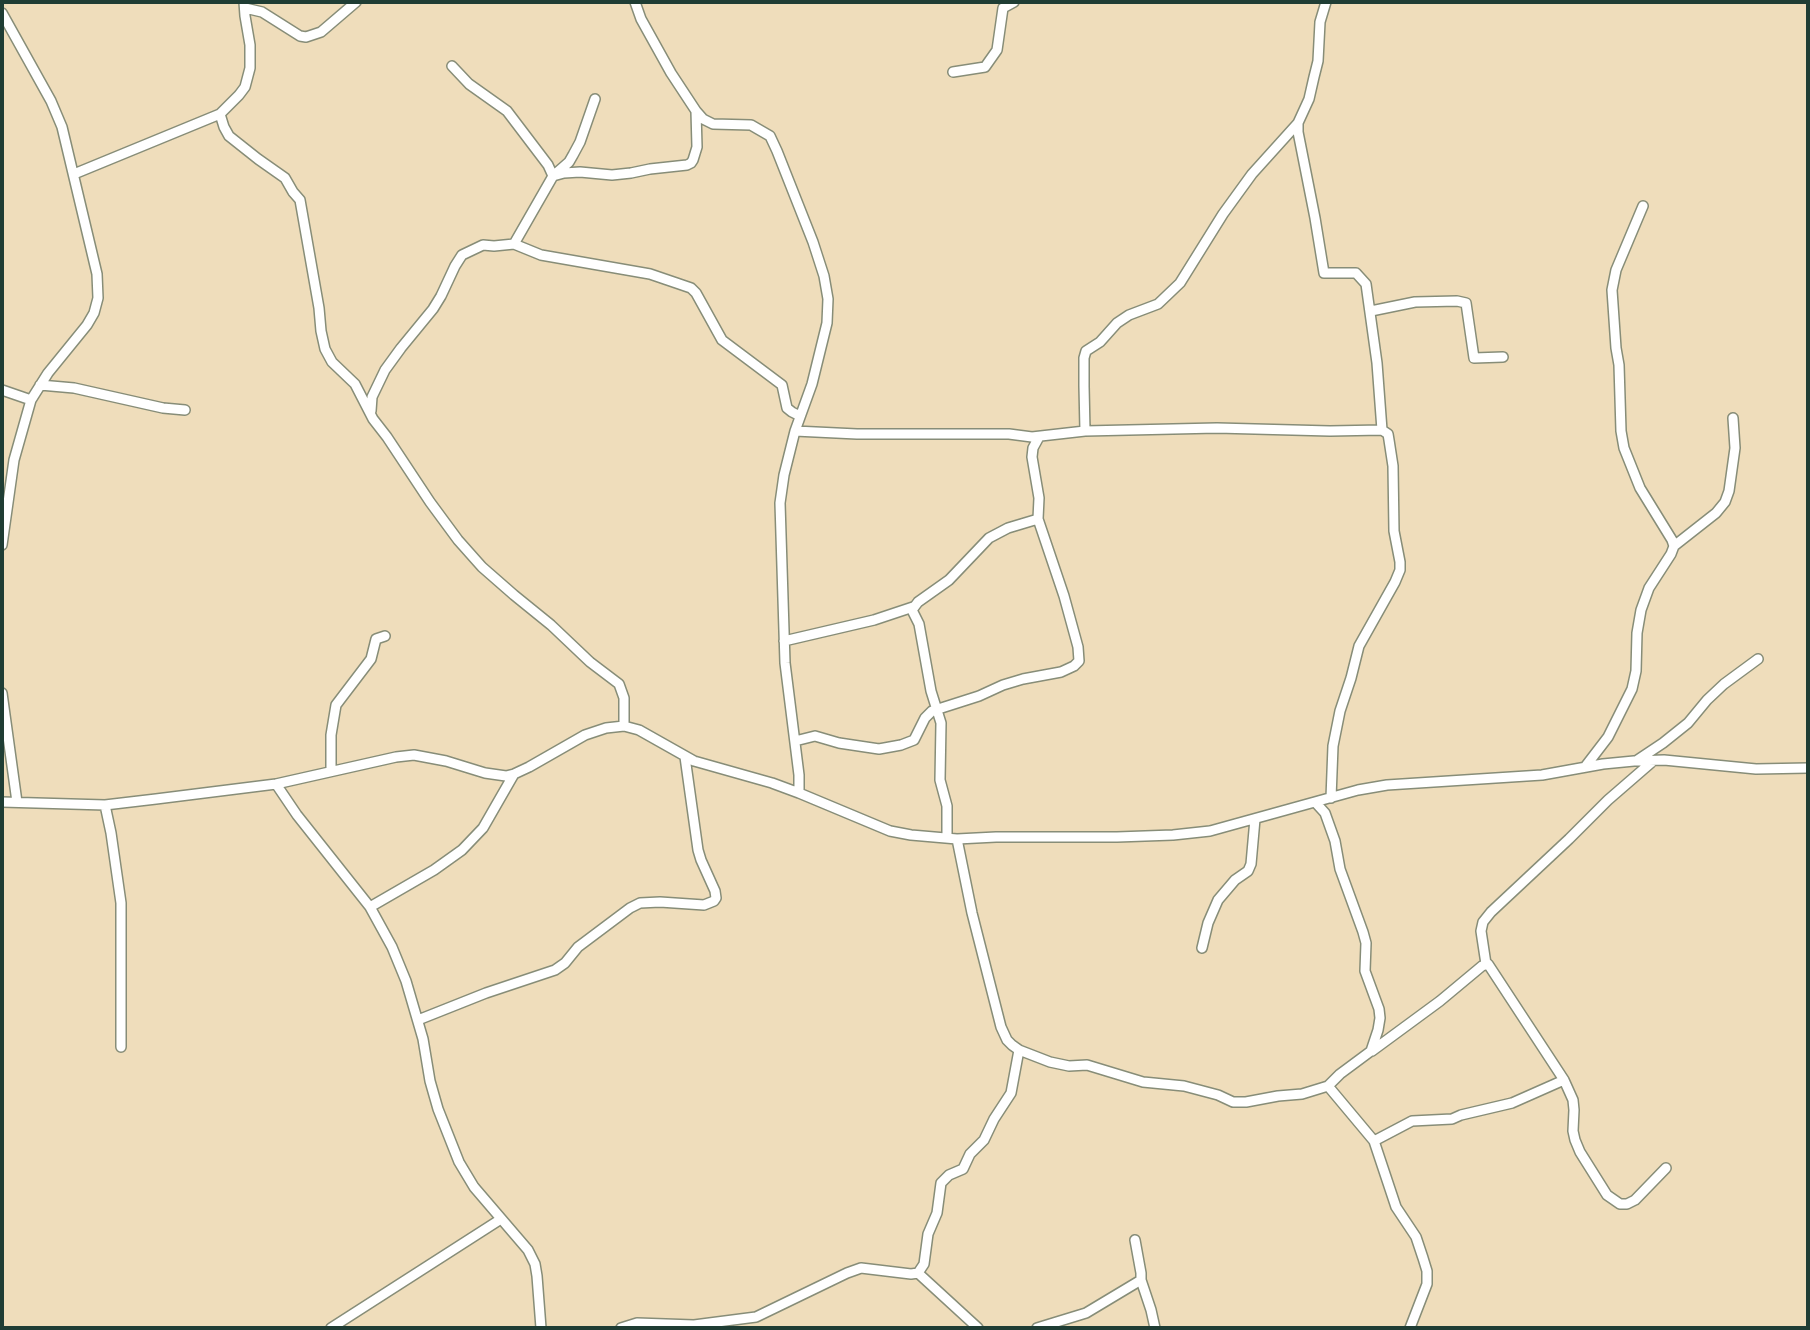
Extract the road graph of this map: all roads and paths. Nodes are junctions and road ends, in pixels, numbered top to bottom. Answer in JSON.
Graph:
{"nodes":[{"id":1,"x":356,"y":2,"type":"edge"},
{"id":2,"x":635,"y":2,"type":"edge"},
{"id":3,"x":1014,"y":2,"type":"edge"},
{"id":4,"x":1326,"y":2,"type":"edge"},
{"id":5,"x":244,"y":5,"type":"edge"},
{"id":6,"x":2,"y":13,"type":"edge"},
{"id":7,"x":452,"y":66,"type":"dead end"},
{"id":8,"x":953,"y":72,"type":"dead end"},
{"id":9,"x":596,"y":99,"type":"dead end"},
{"id":10,"x":696,"y":111,"type":"junction"},
{"id":11,"x":220,"y":114,"type":"junction"},
{"id":12,"x":1298,"y":123,"type":"junction"},
{"id":13,"x":74,"y":174,"type":"junction"},
{"id":14,"x":553,"y":176,"type":"junction"},
{"id":15,"x":1643,"y":206,"type":"dead end"},
{"id":16,"x":514,"y":244,"type":"junction"},
{"id":17,"x":1371,"y":311,"type":"junction"},
{"id":18,"x":1503,"y":357,"type":"dead end"},
{"id":19,"x":40,"y":385,"type":"junction"},
{"id":20,"x":2,"y":390,"type":"edge"},
{"id":21,"x":31,"y":400,"type":"junction"},
{"id":22,"x":185,"y":410,"type":"dead end"},
{"id":23,"x":800,"y":416,"type":"junction"},
{"id":24,"x":1733,"y":418,"type":"dead end"},
{"id":25,"x":373,"y":419,"type":"junction"},
{"id":26,"x":1382,"y":430,"type":"junction"},
{"id":27,"x":795,"y":431,"type":"junction"},
{"id":28,"x":1085,"y":431,"type":"junction"},
{"id":29,"x":1039,"y":437,"type":"junction"},
{"id":30,"x":1038,"y":519,"type":"junction"},
{"id":31,"x":2,"y":544,"type":"edge"},
{"id":32,"x":1674,"y":546,"type":"junction"},
{"id":33,"x":913,"y":607,"type":"junction"},
{"id":34,"x":385,"y":636,"type":"dead end"},
{"id":35,"x":784,"y":641,"type":"junction"},
{"id":36,"x":1758,"y":659,"type":"dead end"},
{"id":37,"x":2,"y":692,"type":"edge"},
{"id":38,"x":937,"y":710,"type":"junction"},
{"id":39,"x":624,"y":726,"type":"junction"},
{"id":40,"x":795,"y":741,"type":"junction"},
{"id":41,"x":685,"y":757,"type":"junction"},
{"id":42,"x":1634,"y":761,"type":"junction"},
{"id":43,"x":1653,"y":761,"type":"junction"},
{"id":44,"x":1585,"y":767,"type":"junction"},
{"id":45,"x":1808,"y":768,"type":"edge"},
{"id":46,"x":331,"y":771,"type":"junction"},
{"id":47,"x":514,"y":774,"type":"junction"},
{"id":48,"x":276,"y":784,"type":"junction"},
{"id":49,"x":799,"y":793,"type":"junction"},
{"id":50,"x":1331,"y":798,"type":"junction"},
{"id":51,"x":2,"y":802,"type":"edge"},
{"id":52,"x":17,"y":802,"type":"junction"},
{"id":53,"x":1315,"y":802,"type":"junction"},
{"id":54,"x":105,"y":805,"type":"junction"},
{"id":55,"x":1255,"y":819,"type":"junction"},
{"id":56,"x":952,"y":838,"type":"junction"},
{"id":57,"x":370,"y":907,"type":"junction"},
{"id":58,"x":1202,"y":948,"type":"dead end"},
{"id":59,"x":1486,"y":964,"type":"junction"},
{"id":60,"x":418,"y":1020,"type":"junction"},
{"id":61,"x":121,"y":1047,"type":"dead end"},
{"id":62,"x":1019,"y":1050,"type":"junction"},
{"id":63,"x":1371,"y":1051,"type":"junction"},
{"id":64,"x":1564,"y":1080,"type":"junction"},
{"id":65,"x":1328,"y":1086,"type":"junction"},
{"id":66,"x":1374,"y":1140,"type":"junction"},
{"id":67,"x":1666,"y":1168,"type":"dead end"},
{"id":68,"x":501,"y":1219,"type":"junction"},
{"id":69,"x":1135,"y":1240,"type":"dead end"},
{"id":70,"x":918,"y":1273,"type":"junction"},
{"id":71,"x":1140,"y":1280,"type":"junction"},
{"id":72,"x":638,"y":1326,"type":"edge"},
{"id":73,"x":331,"y":1328,"type":"edge"},
{"id":74,"x":541,"y":1328,"type":"edge"},
{"id":75,"x":621,"y":1328,"type":"edge"},
{"id":76,"x":978,"y":1328,"type":"edge"},
{"id":77,"x":1037,"y":1328,"type":"edge"},
{"id":78,"x":1155,"y":1328,"type":"edge"},
{"id":79,"x":1410,"y":1328,"type":"edge"}],
"edges":[{"from":1,"to":5,"type":"street"},
{"from":2,"to":10,"type":"street"},
{"from":3,"to":8,"type":"street"},
{"from":4,"to":12,"type":"street"},
{"from":5,"to":11,"type":"street"},
{"from":6,"to":13,"type":"street"},
{"from":7,"to":14,"type":"street"},
{"from":9,"to":14,"type":"street"},
{"from":10,"to":14,"type":"street"},
{"from":10,"to":23,"type":"street"},
{"from":11,"to":13,"type":"street"},
{"from":11,"to":25,"type":"street"},
{"from":12,"to":17,"type":"street"},
{"from":12,"to":28,"type":"street"},
{"from":13,"to":19,"type":"street"},
{"from":14,"to":16,"type":"street"},
{"from":15,"to":32,"type":"street"},
{"from":16,"to":23,"type":"street"},
{"from":16,"to":25,"type":"street"},
{"from":17,"to":18,"type":"street"},
{"from":17,"to":26,"type":"street"},
{"from":19,"to":21,"type":"street"},
{"from":19,"to":22,"type":"street"},
{"from":20,"to":21,"type":"street"},
{"from":21,"to":31,"type":"street"},
{"from":23,"to":27,"type":"street"},
{"from":24,"to":32,"type":"street"},
{"from":25,"to":39,"type":"street"},
{"from":26,"to":28,"type":"street"},
{"from":26,"to":50,"type":"street"},
{"from":27,"to":29,"type":"street"},
{"from":27,"to":35,"type":"street"},
{"from":28,"to":29,"type":"street"},
{"from":29,"to":30,"type":"street"},
{"from":30,"to":33,"type":"street"},
{"from":30,"to":38,"type":"street"},
{"from":32,"to":44,"type":"street"},
{"from":33,"to":35,"type":"street"},
{"from":33,"to":38,"type":"street"},
{"from":34,"to":46,"type":"street"},
{"from":35,"to":40,"type":"street"},
{"from":36,"to":42,"type":"street"},
{"from":37,"to":52,"type":"street"},
{"from":38,"to":40,"type":"street"},
{"from":38,"to":56,"type":"street"},
{"from":39,"to":41,"type":"street"},
{"from":39,"to":47,"type":"street"},
{"from":40,"to":49,"type":"street"},
{"from":41,"to":49,"type":"street"},
{"from":41,"to":60,"type":"street"},
{"from":42,"to":43,"type":"street"},
{"from":42,"to":44,"type":"street"},
{"from":43,"to":45,"type":"street"},
{"from":43,"to":59,"type":"street"},
{"from":44,"to":50,"type":"street"},
{"from":46,"to":47,"type":"street"},
{"from":46,"to":48,"type":"street"},
{"from":47,"to":57,"type":"street"},
{"from":48,"to":54,"type":"street"},
{"from":48,"to":57,"type":"street"},
{"from":49,"to":56,"type":"street"},
{"from":50,"to":53,"type":"street"},
{"from":51,"to":52,"type":"street"},
{"from":52,"to":54,"type":"street"},
{"from":53,"to":55,"type":"street"},
{"from":53,"to":63,"type":"street"},
{"from":54,"to":61,"type":"street"},
{"from":55,"to":56,"type":"street"},
{"from":55,"to":58,"type":"street"},
{"from":56,"to":62,"type":"street"},
{"from":57,"to":60,"type":"street"},
{"from":59,"to":63,"type":"street"},
{"from":59,"to":64,"type":"street"},
{"from":60,"to":68,"type":"street"},
{"from":62,"to":65,"type":"street"},
{"from":62,"to":70,"type":"street"},
{"from":63,"to":65,"type":"street"},
{"from":64,"to":66,"type":"street"},
{"from":64,"to":67,"type":"street"},
{"from":65,"to":66,"type":"street"},
{"from":66,"to":79,"type":"street"},
{"from":68,"to":73,"type":"street"},
{"from":68,"to":74,"type":"street"},
{"from":69,"to":71,"type":"street"},
{"from":70,"to":72,"type":"street"},
{"from":70,"to":76,"type":"street"},
{"from":71,"to":77,"type":"street"},
{"from":71,"to":78,"type":"street"},
{"from":72,"to":75,"type":"street"}]}
